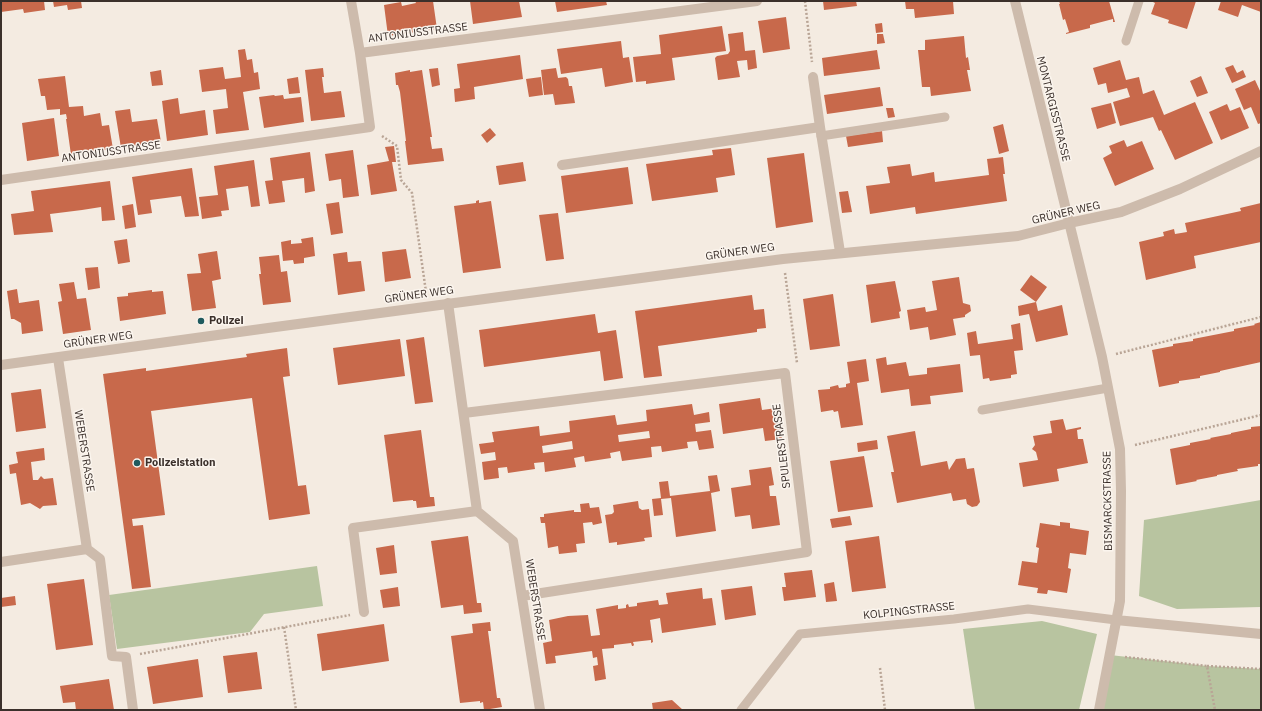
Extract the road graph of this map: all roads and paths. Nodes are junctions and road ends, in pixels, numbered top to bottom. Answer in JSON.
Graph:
{"nodes":[{"id":1,"x":351,"y":1,"type":"edge"},
{"id":2,"x":757,"y":1,"type":"edge"},
{"id":3,"x":806,"y":1,"type":"edge"},
{"id":4,"x":1015,"y":1,"type":"edge"},
{"id":5,"x":1139,"y":1,"type":"edge"},
{"id":6,"x":1126,"y":42,"type":"dead end"},
{"id":7,"x":360,"y":53,"type":"junction"},
{"id":8,"x":813,"y":77,"type":"joint"},
{"id":9,"x":945,"y":117,"type":"dead end"},
{"id":10,"x":370,"y":127,"type":"junction"},
{"id":11,"x":821,"y":131,"type":"junction"},
{"id":12,"x":1261,"y":151,"type":"edge"},
{"id":13,"x":562,"y":165,"type":"dead end"},
{"id":14,"x":1,"y":180,"type":"edge"},
{"id":15,"x":1069,"y":223,"type":"junction"},
{"id":16,"x":840,"y":252,"type":"junction"},
{"id":17,"x":783,"y":259,"type":"junction"},
{"id":18,"x":426,"y":292,"type":"dead end"},
{"id":19,"x":448,"y":303,"type":"junction"},
{"id":20,"x":1261,"y":317,"type":"edge"},
{"id":21,"x":58,"y":358,"type":"junction"},
{"id":22,"x":1102,"y":358,"type":"junction"},
{"id":23,"x":1,"y":365,"type":"edge"},
{"id":24,"x":786,"y":373,"type":"junction"},
{"id":25,"x":1108,"y":388,"type":"junction"},
{"id":26,"x":982,"y":410,"type":"dead end"},
{"id":27,"x":464,"y":413,"type":"junction"},
{"id":28,"x":1261,"y":414,"type":"edge"},
{"id":29,"x":1120,"y":449,"type":"junction"},
{"id":30,"x":477,"y":511,"type":"junction"},
{"id":31,"x":87,"y":549,"type":"junction"},
{"id":32,"x":1,"y":562,"type":"edge"},
{"id":33,"x":522,"y":596,"type":"junction"},
{"id":34,"x":364,"y":612,"type":"joint"},
{"id":35,"x":1116,"y":620,"type":"junction"},
{"id":36,"x":284,"y":627,"type":"junction"},
{"id":37,"x":1261,"y":634,"type":"edge"},
{"id":38,"x":1110,"y":655,"type":"junction"},
{"id":39,"x":126,"y":657,"type":"junction"},
{"id":40,"x":1207,"y":666,"type":"junction"},
{"id":41,"x":880,"y":668,"type":"dead end"},
{"id":42,"x":1261,"y":669,"type":"edge"},
{"id":43,"x":1216,"y":709,"type":"edge"},
{"id":44,"x":133,"y":710,"type":"edge"},
{"id":45,"x":296,"y":710,"type":"edge"},
{"id":46,"x":540,"y":710,"type":"edge"},
{"id":47,"x":741,"y":710,"type":"edge"},
{"id":48,"x":884,"y":710,"type":"edge"},
{"id":49,"x":1099,"y":710,"type":"edge"}],
"edges":[{"from":1,"to":7,"type":"street"},
{"from":2,"to":7,"type":"street","name":"ANTONIUSSTRASSE"},
{"from":3,"to":8,"type":"path"},
{"from":4,"to":15,"type":"street","name":"MONTARGISSTRASSE"},
{"from":5,"to":6,"type":"lane"},
{"from":7,"to":10,"type":"street","name":"ANTONIUSSTRASSE"},
{"from":8,"to":11,"type":"street"},
{"from":9,"to":11,"type":"lane"},
{"from":10,"to":14,"type":"street","name":"ANTONIUSSTRASSE"},
{"from":10,"to":18,"type":"path"},
{"from":11,"to":13,"type":"street"},
{"from":11,"to":16,"type":"street"},
{"from":12,"to":15,"type":"street","name":"GRÜNER WEG"},
{"from":15,"to":16,"type":"street","name":"GRÜNER WEG"},
{"from":15,"to":22,"type":"street","name":"BISMARCKSTRASSE"},
{"from":16,"to":17,"type":"street","name":"GRÜNER WEG"},
{"from":17,"to":19,"type":"street","name":"GRÜNER WEG"},
{"from":17,"to":24,"type":"path"},
{"from":19,"to":21,"type":"street","name":"GRÜNER WEG"},
{"from":19,"to":27,"type":"street"},
{"from":20,"to":22,"type":"path"},
{"from":21,"to":23,"type":"street","name":"GRÜNER WEG"},
{"from":21,"to":31,"type":"street","name":"WEBERSTRASSE"},
{"from":22,"to":25,"type":"street","name":"BISMARCKSTRASSE"},
{"from":24,"to":27,"type":"street"},
{"from":24,"to":33,"type":"street","name":"SPULERSTRASSE"},
{"from":25,"to":26,"type":"lane"},
{"from":25,"to":29,"type":"street","name":"BISMARCKSTRASSE"},
{"from":27,"to":30,"type":"street"},
{"from":28,"to":29,"type":"path"},
{"from":29,"to":35,"type":"street","name":"BISMARCKSTRASSE"},
{"from":30,"to":33,"type":"street","name":"WEBERSTRASSE"},
{"from":30,"to":34,"type":"street"},
{"from":31,"to":32,"type":"street"},
{"from":31,"to":39,"type":"street"},
{"from":33,"to":46,"type":"street","name":"WEBERSTRASSE"},
{"from":34,"to":36,"type":"path"},
{"from":35,"to":37,"type":"street"},
{"from":35,"to":38,"type":"street","name":"BISMARCKSTRASSE"},
{"from":35,"to":47,"type":"lane","name":"KOLPINGSTRASSE"},
{"from":36,"to":39,"type":"path"},
{"from":36,"to":45,"type":"path"},
{"from":38,"to":40,"type":"path"},
{"from":38,"to":49,"type":"street","name":"BISMARCKSTRASSE"},
{"from":39,"to":44,"type":"street"},
{"from":40,"to":42,"type":"path"},
{"from":40,"to":43,"type":"path"},
{"from":41,"to":48,"type":"path"}]}
